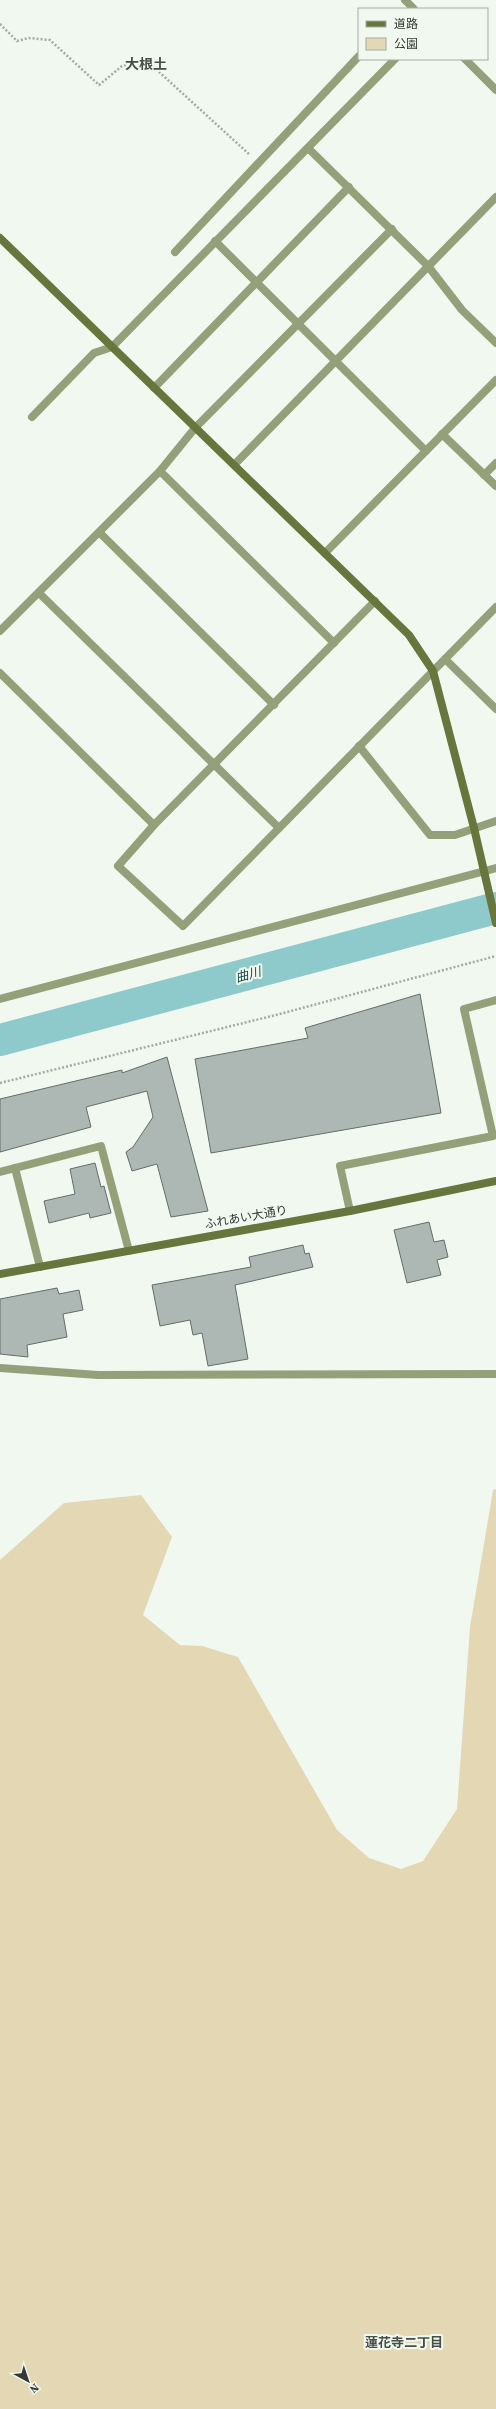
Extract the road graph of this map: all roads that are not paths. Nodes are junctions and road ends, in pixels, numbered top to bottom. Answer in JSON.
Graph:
{"nodes":[{"id":1,"x":405,"y":0,"type":"edge"},
{"id":2,"x":413,"y":8,"type":"edge"},
{"id":3,"x":358,"y":57,"type":"edge"},
{"id":4,"x":395,"y":60,"type":"edge"},
{"id":5,"x":466,"y":60,"type":"edge"},
{"id":6,"x":496,"y":90,"type":"edge"},
{"id":7,"x":308,"y":148,"type":"junction"},
{"id":8,"x":349,"y":187,"type":"junction"},
{"id":9,"x":496,"y":197,"type":"edge"},
{"id":10,"x":392,"y":229,"type":"junction"},
{"id":11,"x":216,"y":241,"type":"junction"},
{"id":12,"x":1,"y":242,"type":"edge"},
{"id":13,"x":175,"y":252,"type":"dead end"},
{"id":14,"x":428,"y":266,"type":"junction"},
{"id":15,"x":256,"y":282,"type":"junction"},
{"id":16,"x":298,"y":324,"type":"junction"},
{"id":17,"x":496,"y":343,"type":"edge"},
{"id":18,"x":112,"y":347,"type":"junction"},
{"id":19,"x":335,"y":361,"type":"junction"},
{"id":20,"x":496,"y":380,"type":"edge"},
{"id":21,"x":154,"y":388,"type":"junction"},
{"id":22,"x":32,"y":417,"type":"dead end"},
{"id":23,"x":195,"y":428,"type":"junction"},
{"id":24,"x":442,"y":434,"type":"junction"},
{"id":25,"x":426,"y":451,"type":"junction"},
{"id":26,"x":496,"y":463,"type":"edge"},
{"id":27,"x":234,"y":465,"type":"junction"},
{"id":28,"x":160,"y":471,"type":"junction"},
{"id":29,"x":484,"y":475,"type":"junction"},
{"id":30,"x":496,"y":486,"type":"edge"},
{"id":31,"x":100,"y":533,"type":"junction"},
{"id":32,"x":326,"y":553,"type":"junction"},
{"id":33,"x":39,"y":593,"type":"junction"},
{"id":34,"x":374,"y":601,"type":"junction"},
{"id":35,"x":496,"y":607,"type":"edge"},
{"id":36,"x":0,"y":631,"type":"edge"},
{"id":37,"x":334,"y":643,"type":"junction"},
{"id":38,"x":445,"y":659,"type":"junction"},
{"id":39,"x":433,"y":671,"type":"junction"},
{"id":40,"x":0,"y":673,"type":"edge"},
{"id":41,"x":274,"y":705,"type":"junction"},
{"id":42,"x":496,"y":709,"type":"edge"},
{"id":43,"x":359,"y":746,"type":"junction"},
{"id":44,"x":214,"y":765,"type":"junction"},
{"id":45,"x":496,"y":821,"type":"edge"},
{"id":46,"x":154,"y":825,"type":"junction"},
{"id":47,"x":279,"y":828,"type":"junction"},
{"id":48,"x":474,"y":828,"type":"junction"},
{"id":49,"x":496,"y":868,"type":"edge"},
{"id":50,"x":484,"y":871,"type":"junction"},
{"id":51,"x":496,"y":922,"type":"edge"},
{"id":52,"x":0,"y":999,"type":"edge"},
{"id":53,"x":496,"y":1000,"type":"edge"},
{"id":54,"x":15,"y":1168,"type":"junction"},
{"id":55,"x":0,"y":1172,"type":"edge"},
{"id":56,"x":496,"y":1181,"type":"edge"},
{"id":57,"x":350,"y":1211,"type":"junction"},
{"id":58,"x":129,"y":1251,"type":"junction"},
{"id":59,"x":40,"y":1267,"type":"junction"},
{"id":60,"x":0,"y":1274,"type":"edge"},
{"id":61,"x":0,"y":1368,"type":"edge"},
{"id":62,"x":496,"y":1374,"type":"edge"}],
"edges":[{"from":1,"to":2,"type":"street"},
{"from":3,"to":13,"type":"street"},
{"from":4,"to":7,"type":"street"},
{"from":5,"to":6,"type":"street"},
{"from":7,"to":8,"type":"street"},
{"from":7,"to":11,"type":"street"},
{"from":8,"to":10,"type":"street"},
{"from":8,"to":15,"type":"street"},
{"from":9,"to":14,"type":"street"},
{"from":10,"to":14,"type":"street"},
{"from":10,"to":16,"type":"street"},
{"from":11,"to":15,"type":"street"},
{"from":11,"to":18,"type":"street"},
{"from":12,"to":18,"type":"street"},
{"from":14,"to":17,"type":"street"},
{"from":14,"to":19,"type":"street"},
{"from":15,"to":16,"type":"street"},
{"from":15,"to":21,"type":"street"},
{"from":16,"to":19,"type":"street"},
{"from":16,"to":23,"type":"street"},
{"from":18,"to":21,"type":"street"},
{"from":18,"to":22,"type":"street"},
{"from":19,"to":25,"type":"street"},
{"from":19,"to":27,"type":"street"},
{"from":20,"to":24,"type":"street"},
{"from":21,"to":23,"type":"street"},
{"from":23,"to":27,"type":"street"},
{"from":23,"to":28,"type":"street"},
{"from":24,"to":25,"type":"street"},
{"from":24,"to":29,"type":"street"},
{"from":25,"to":32,"type":"street"},
{"from":26,"to":29,"type":"street"},
{"from":27,"to":32,"type":"street"},
{"from":28,"to":31,"type":"street"},
{"from":28,"to":37,"type":"street"},
{"from":29,"to":30,"type":"street"},
{"from":31,"to":33,"type":"street"},
{"from":31,"to":41,"type":"street"},
{"from":32,"to":34,"type":"street"},
{"from":33,"to":36,"type":"street"},
{"from":33,"to":44,"type":"street"},
{"from":34,"to":37,"type":"street"},
{"from":34,"to":39,"type":"street"},
{"from":35,"to":38,"type":"street"},
{"from":37,"to":41,"type":"street"},
{"from":38,"to":39,"type":"street"},
{"from":38,"to":42,"type":"street"},
{"from":39,"to":43,"type":"street"},
{"from":39,"to":48,"type":"street"},
{"from":40,"to":46,"type":"street"},
{"from":41,"to":44,"type":"street"},
{"from":43,"to":47,"type":"street"},
{"from":43,"to":48,"type":"street"},
{"from":44,"to":46,"type":"street"},
{"from":44,"to":47,"type":"street"},
{"from":45,"to":48,"type":"street"},
{"from":46,"to":47,"type":"street"},
{"from":48,"to":50,"type":"street"},
{"from":49,"to":50,"type":"street"},
{"from":50,"to":51,"type":"street"},
{"from":50,"to":52,"type":"street"},
{"from":53,"to":57,"type":"street"},
{"from":54,"to":55,"type":"street"},
{"from":54,"to":58,"type":"street"},
{"from":54,"to":59,"type":"street"},
{"from":56,"to":57,"type":"street","name":"ふれあい大通り"},
{"from":57,"to":58,"type":"street","name":"ふれあい大通り"},
{"from":58,"to":59,"type":"street","name":"ふれあい大通り"},
{"from":59,"to":60,"type":"street","name":"ふれあい大通り"},
{"from":61,"to":62,"type":"street"}]}
